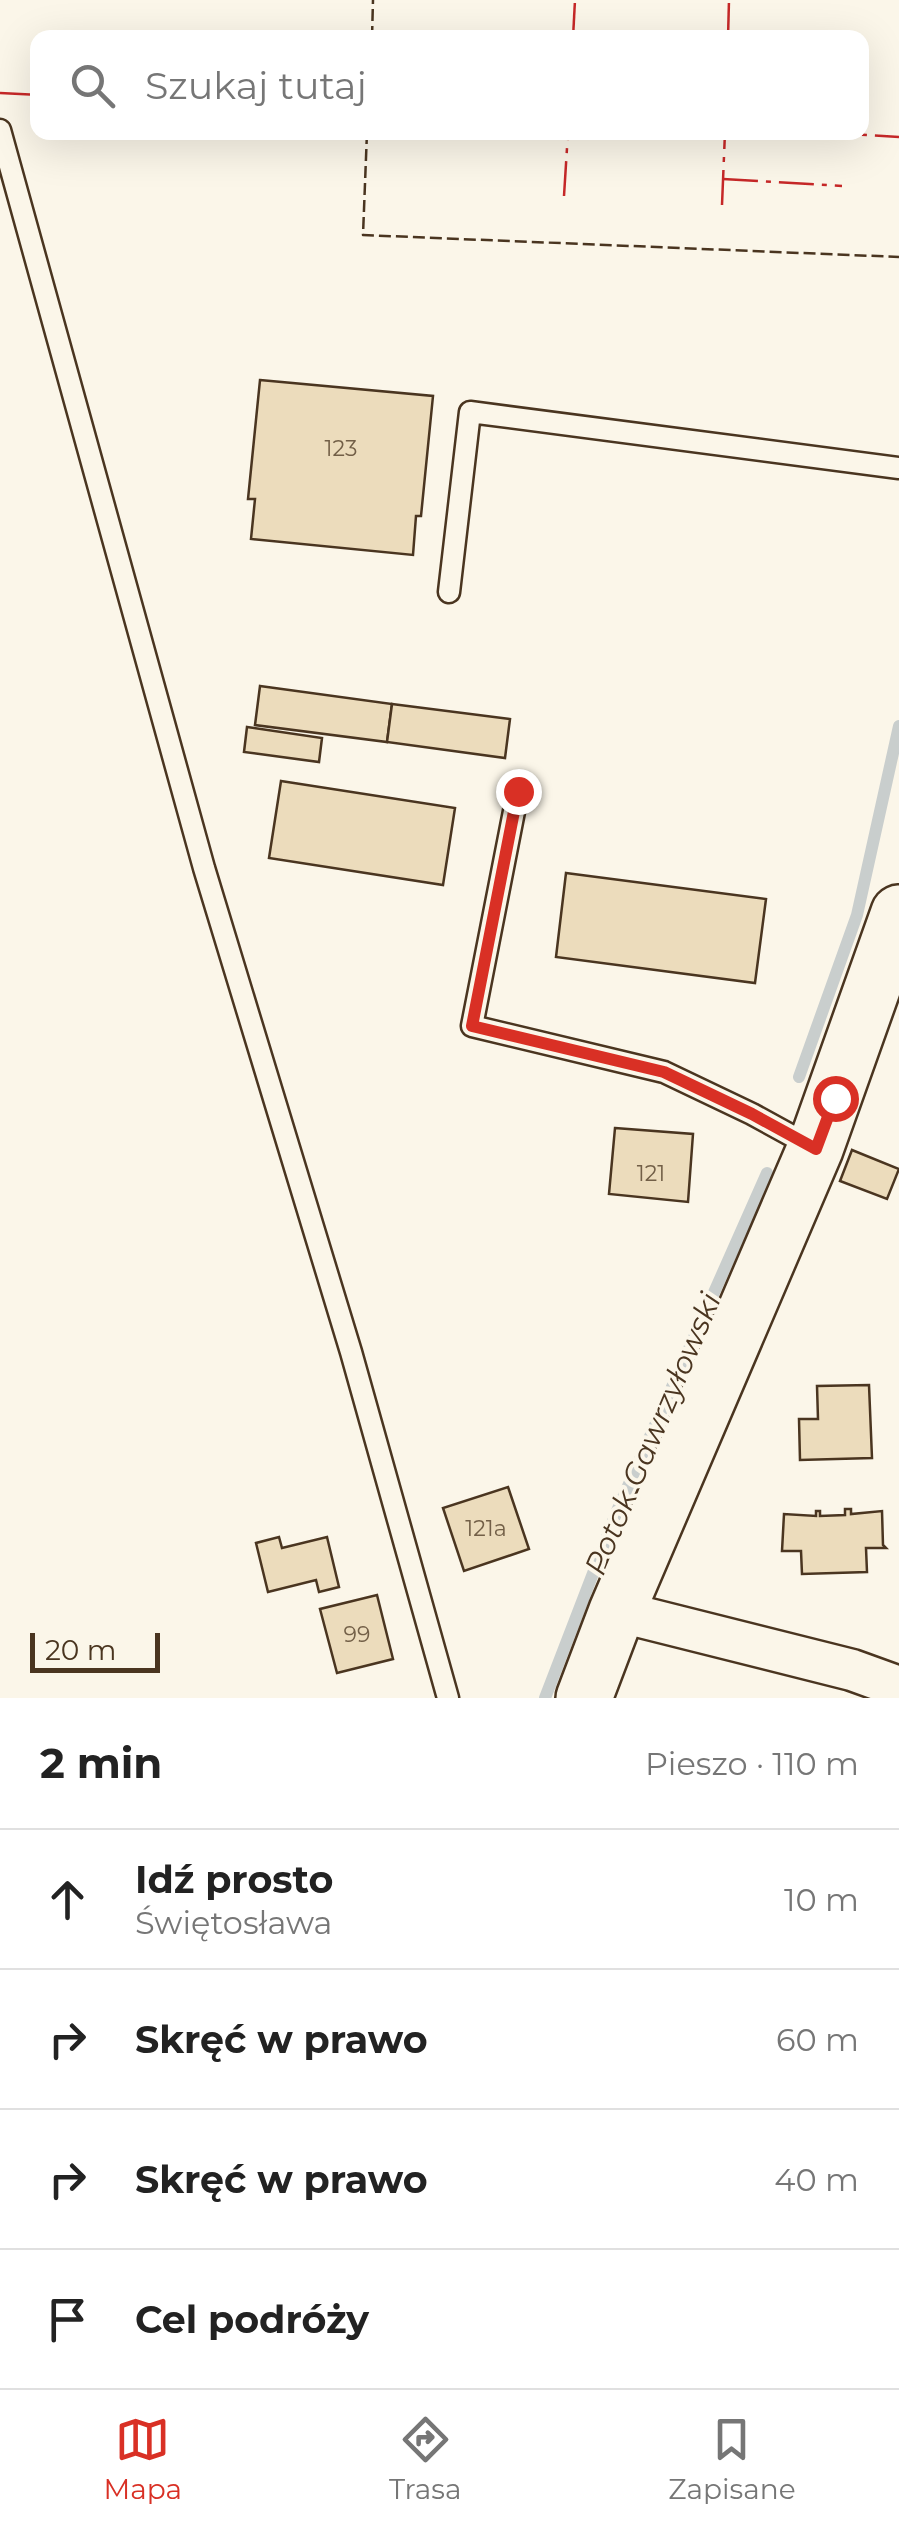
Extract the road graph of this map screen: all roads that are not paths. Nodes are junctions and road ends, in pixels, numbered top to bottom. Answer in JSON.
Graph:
{"nodes":[{"id":1,"x":0,"y":130,"type":"edge"},
{"id":2,"x":899,"y":468,"type":"edge"},
{"id":3,"x":449,"y":592,"type":"dead end"},
{"id":4,"x":518,"y":791,"type":"dead end"},
{"id":5,"x":897,"y":929,"type":"edge"},
{"id":6,"x":816,"y":1149,"type":"junction"},
{"id":7,"x":617,"y":1611,"type":"junction"},
{"id":8,"x":899,"y":1687,"type":"edge"},
{"id":9,"x":448,"y":1698,"type":"edge"},
{"id":10,"x":584,"y":1698,"type":"edge"}],
"edges":[{"from":1,"to":9,"type":"lane"},
{"from":2,"to":3,"type":"lane"},
{"from":4,"to":6,"type":"lane"},
{"from":5,"to":6,"type":"street"},
{"from":6,"to":7,"type":"street"},
{"from":7,"to":8,"type":"street"},
{"from":7,"to":10,"type":"street"}]}
